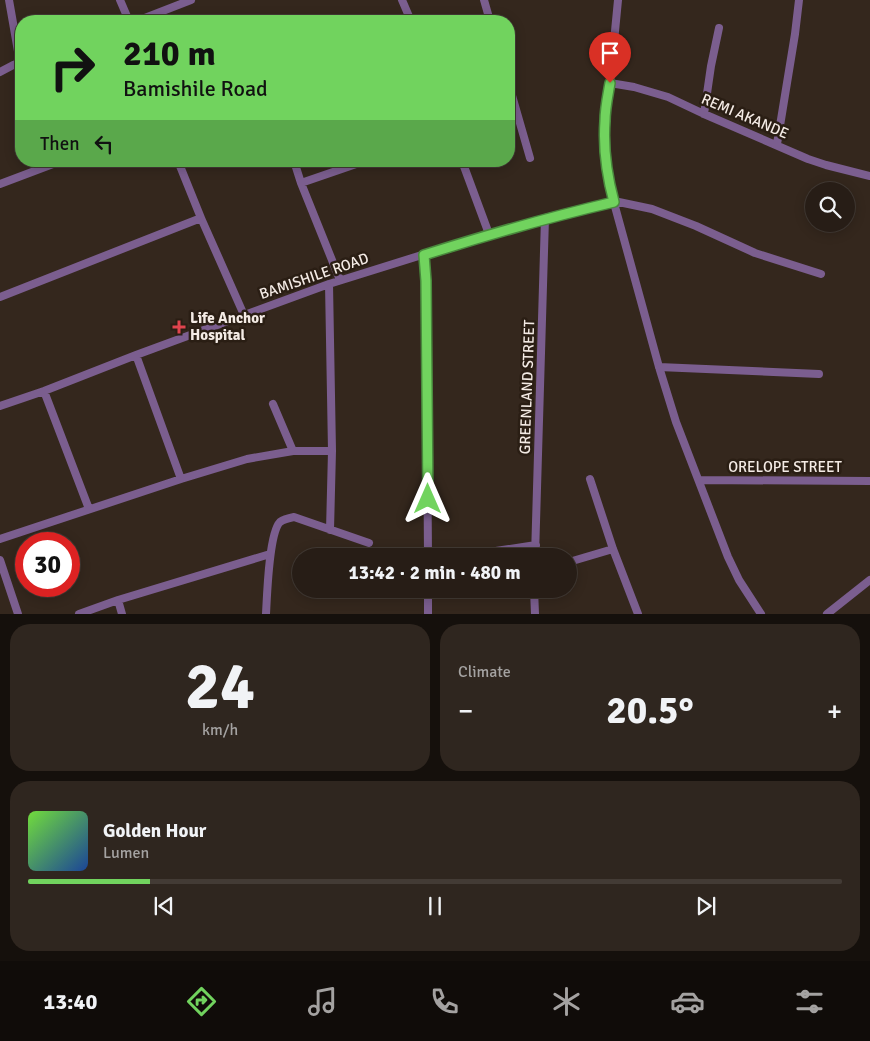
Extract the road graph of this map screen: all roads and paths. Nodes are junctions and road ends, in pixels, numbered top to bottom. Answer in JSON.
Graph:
{"nodes":[{"id":1,"x":9,"y":0,"type":"edge"},
{"id":2,"x":120,"y":0,"type":"edge"},
{"id":3,"x":191,"y":0,"type":"edge"},
{"id":4,"x":402,"y":0,"type":"edge"},
{"id":5,"x":484,"y":0,"type":"edge"},
{"id":6,"x":618,"y":0,"type":"edge"},
{"id":7,"x":799,"y":0,"type":"edge"},
{"id":8,"x":126,"y":15,"type":"edge"},
{"id":9,"x":152,"y":15,"type":"edge"},
{"id":10,"x":408,"y":15,"type":"edge"},
{"id":11,"x":488,"y":15,"type":"edge"},
{"id":12,"x":719,"y":28,"type":"dead end"},
{"id":13,"x":15,"y":34,"type":"edge"},
{"id":14,"x":15,"y":64,"type":"edge"},
{"id":15,"x":0,"y":72,"type":"edge"},
{"id":16,"x":610,"y":83,"type":"junction"},
{"id":17,"x":515,"y":106,"type":"edge"},
{"id":18,"x":704,"y":114,"type":"junction"},
{"id":19,"x":776,"y":144,"type":"junction"},
{"id":20,"x":530,"y":158,"type":"dead end"},
{"id":21,"x":45,"y":167,"type":"edge"},
{"id":22,"x":180,"y":167,"type":"edge"},
{"id":23,"x":296,"y":167,"type":"edge"},
{"id":24,"x":348,"y":167,"type":"edge"},
{"id":25,"x":464,"y":167,"type":"edge"},
{"id":26,"x":870,"y":176,"type":"edge"},
{"id":27,"x":301,"y":183,"type":"junction"},
{"id":28,"x":0,"y":184,"type":"edge"},
{"id":29,"x":614,"y":202,"type":"junction"},
{"id":30,"x":201,"y":218,"type":"junction"},
{"id":31,"x":545,"y":218,"type":"junction"},
{"id":32,"x":489,"y":234,"type":"junction"},
{"id":33,"x":424,"y":255,"type":"junction"},
{"id":34,"x":821,"y":274,"type":"dead end"},
{"id":35,"x":340,"y":280,"type":"junction"},
{"id":36,"x":329,"y":284,"type":"junction"},
{"id":37,"x":0,"y":297,"type":"edge"},
{"id":38,"x":244,"y":315,"type":"junction"},
{"id":39,"x":136,"y":355,"type":"junction"},
{"id":40,"x":659,"y":366,"type":"junction"},
{"id":41,"x":819,"y":374,"type":"dead end"},
{"id":42,"x":44,"y":391,"type":"junction"},
{"id":43,"x":273,"y":404,"type":"dead end"},
{"id":44,"x":0,"y":406,"type":"edge"},
{"id":45,"x":293,"y":451,"type":"junction"},
{"id":46,"x":332,"y":451,"type":"junction"},
{"id":47,"x":182,"y":479,"type":"junction"},
{"id":48,"x":590,"y":479,"type":"dead end"},
{"id":49,"x":699,"y":480,"type":"junction"},
{"id":50,"x":870,"y":481,"type":"edge"},
{"id":51,"x":89,"y":509,"type":"junction"},
{"id":52,"x":330,"y":530,"type":"junction"},
{"id":53,"x":0,"y":539,"type":"edge"},
{"id":54,"x":368,"y":543,"type":"dead end"},
{"id":55,"x":536,"y":545,"type":"junction"},
{"id":56,"x":428,"y":548,"type":"edge"},
{"id":57,"x":516,"y":548,"type":"edge"},
{"id":58,"x":536,"y":548,"type":"edge"},
{"id":59,"x":613,"y":549,"type":"junction"},
{"id":60,"x":270,"y":554,"type":"junction"},
{"id":61,"x":0,"y":560,"type":"edge"},
{"id":62,"x":577,"y":560,"type":"edge"},
{"id":63,"x":870,"y":580,"type":"edge"},
{"id":64,"x":428,"y":598,"type":"edge"},
{"id":65,"x":534,"y":598,"type":"edge"},
{"id":66,"x":118,"y":600,"type":"junction"},
{"id":67,"x":267,"y":613,"type":"edge"},
{"id":68,"x":18,"y":614,"type":"edge"},
{"id":69,"x":79,"y":614,"type":"edge"},
{"id":70,"x":122,"y":614,"type":"edge"},
{"id":71,"x":428,"y":614,"type":"edge"},
{"id":72,"x":535,"y":614,"type":"edge"},
{"id":73,"x":638,"y":614,"type":"edge"},
{"id":74,"x":761,"y":614,"type":"edge"},
{"id":75,"x":827,"y":614,"type":"edge"}],
"edges":[{"from":1,"to":13,"type":"street"},
{"from":2,"to":8,"type":"street"},
{"from":3,"to":9,"type":"street"},
{"from":4,"to":10,"type":"street"},
{"from":5,"to":11,"type":"street"},
{"from":6,"to":16,"type":"street"},
{"from":7,"to":19,"type":"street"},
{"from":12,"to":18,"type":"street"},
{"from":14,"to":15,"type":"street"},
{"from":16,"to":18,"type":"street","name":"REMI AKANDE"},
{"from":16,"to":29,"type":"street"},
{"from":17,"to":20,"type":"street"},
{"from":18,"to":19,"type":"street","name":"REMI AKANDE"},
{"from":19,"to":26,"type":"street","name":"REMI AKANDE"},
{"from":21,"to":28,"type":"street"},
{"from":22,"to":30,"type":"street"},
{"from":23,"to":27,"type":"street"},
{"from":24,"to":27,"type":"street"},
{"from":25,"to":32,"type":"street"},
{"from":27,"to":35,"type":"street"},
{"from":29,"to":31,"type":"street","name":"BAMISHILE ROAD"},
{"from":29,"to":34,"type":"street"},
{"from":29,"to":40,"type":"street"},
{"from":30,"to":37,"type":"street"},
{"from":30,"to":38,"type":"street"},
{"from":31,"to":32,"type":"street","name":"BAMISHILE ROAD"},
{"from":31,"to":55,"type":"street","name":"GREENLAND STREET"},
{"from":32,"to":33,"type":"street","name":"BAMISHILE ROAD"},
{"from":33,"to":35,"type":"street","name":"BAMISHILE ROAD"},
{"from":33,"to":56,"type":"street"},
{"from":35,"to":36,"type":"street","name":"BAMISHILE ROAD"},
{"from":36,"to":38,"type":"street","name":"BAMISHILE ROAD"},
{"from":36,"to":46,"type":"street"},
{"from":38,"to":39,"type":"street","name":"BAMISHILE ROAD"},
{"from":39,"to":42,"type":"street","name":"BAMISHILE ROAD"},
{"from":39,"to":47,"type":"street"},
{"from":40,"to":41,"type":"street"},
{"from":40,"to":49,"type":"street"},
{"from":42,"to":44,"type":"street","name":"BAMISHILE ROAD"},
{"from":42,"to":51,"type":"street"},
{"from":43,"to":45,"type":"street"},
{"from":45,"to":46,"type":"street"},
{"from":45,"to":47,"type":"street"},
{"from":46,"to":52,"type":"street"},
{"from":47,"to":51,"type":"street"},
{"from":48,"to":59,"type":"street"},
{"from":49,"to":50,"type":"street","name":"ORELOPE STREET"},
{"from":49,"to":74,"type":"street"},
{"from":51,"to":53,"type":"street"},
{"from":52,"to":54,"type":"street"},
{"from":52,"to":60,"type":"street"},
{"from":55,"to":57,"type":"street"},
{"from":55,"to":58,"type":"street","name":"GREENLAND STREET"},
{"from":59,"to":62,"type":"street"},
{"from":59,"to":73,"type":"street"},
{"from":60,"to":66,"type":"street"},
{"from":60,"to":67,"type":"street"},
{"from":61,"to":68,"type":"street"},
{"from":63,"to":75,"type":"street"},
{"from":64,"to":71,"type":"street"},
{"from":65,"to":72,"type":"street"},
{"from":66,"to":69,"type":"street"},
{"from":66,"to":70,"type":"street"}]}
